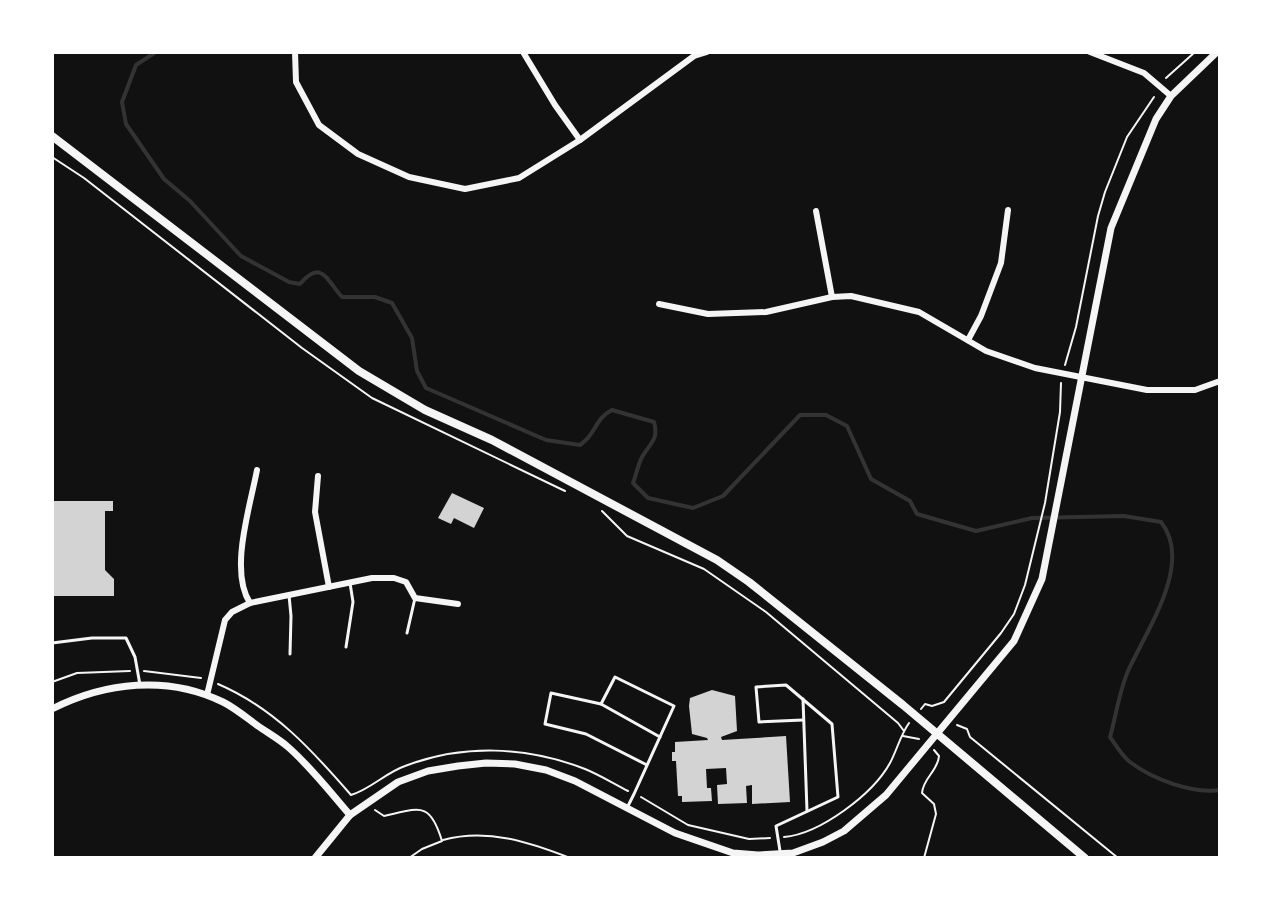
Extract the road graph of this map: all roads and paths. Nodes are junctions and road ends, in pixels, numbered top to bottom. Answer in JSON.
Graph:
{"nodes":[{"id":1,"x":295,"y":52,"type":"edge"},
{"id":2,"x":523,"y":52,"type":"edge"},
{"id":3,"x":707,"y":52,"type":"edge"},
{"id":4,"x":1090,"y":52,"type":"edge"},
{"id":5,"x":1217,"y":52,"type":"edge"},
{"id":6,"x":1171,"y":96,"type":"junction"},
{"id":7,"x":52,"y":136,"type":"edge"},
{"id":8,"x":580,"y":140,"type":"junction"},
{"id":9,"x":1008,"y":210,"type":"dead end"},
{"id":10,"x":816,"y":211,"type":"dead end"},
{"id":11,"x":832,"y":297,"type":"junction"},
{"id":12,"x":659,"y":304,"type":"dead end"},
{"id":13,"x":968,"y":340,"type":"junction"},
{"id":14,"x":1081,"y":378,"type":"junction"},
{"id":15,"x":1220,"y":381,"type":"edge"},
{"id":16,"x":257,"y":470,"type":"dead end"},
{"id":17,"x":318,"y":476,"type":"dead end"},
{"id":18,"x":1045,"y":503,"type":"dead end"},
{"id":19,"x":350,"y":583,"type":"junction"},
{"id":20,"x":329,"y":587,"type":"junction"},
{"id":21,"x":289,"y":595,"type":"junction"},
{"id":22,"x":415,"y":598,"type":"junction"},
{"id":23,"x":250,"y":603,"type":"junction"},
{"id":24,"x":458,"y":604,"type":"dead end"},
{"id":25,"x":407,"y":633,"type":"dead end"},
{"id":26,"x":52,"y":643,"type":"edge"},
{"id":27,"x":346,"y":647,"type":"dead end"},
{"id":28,"x":290,"y":654,"type":"dead end"},
{"id":29,"x":140,"y":685,"type":"junction"},
{"id":30,"x":207,"y":695,"type":"junction"},
{"id":31,"x":803,"y":699,"type":"junction"},
{"id":32,"x":601,"y":704,"type":"junction"},
{"id":33,"x":925,"y":704,"type":"dead end"},
{"id":34,"x":939,"y":705,"type":"junction"},
{"id":35,"x":52,"y":709,"type":"edge"},
{"id":36,"x":803,"y":720,"type":"junction"},
{"id":37,"x":949,"y":720,"type":"junction"},
{"id":38,"x":937,"y":735,"type":"junction"},
{"id":39,"x":660,"y":737,"type":"junction"},
{"id":40,"x":939,"y":756,"type":"dead end"},
{"id":41,"x":647,"y":765,"type":"junction"},
{"id":42,"x":369,"y":802,"type":"junction"},
{"id":43,"x":627,"y":808,"type":"junction"},
{"id":44,"x":807,"y":811,"type":"junction"},
{"id":45,"x":350,"y":815,"type":"junction"},
{"id":46,"x":442,"y":841,"type":"junction"},
{"id":47,"x":803,"y":855,"type":"edge"},
{"id":48,"x":781,"y":857,"type":"edge"},
{"id":49,"x":315,"y":858,"type":"edge"},
{"id":50,"x":409,"y":858,"type":"edge"},
{"id":51,"x":570,"y":858,"type":"edge"},
{"id":52,"x":924,"y":858,"type":"edge"},
{"id":53,"x":1085,"y":858,"type":"edge"},
{"id":54,"x":1118,"y":858,"type":"edge"}],
"edges":[{"from":1,"to":8,"type":"street"},
{"from":2,"to":8,"type":"street"},
{"from":3,"to":8,"type":"street"},
{"from":4,"to":6,"type":"street"},
{"from":5,"to":6,"type":"street"},
{"from":6,"to":14,"type":"street"},
{"from":7,"to":38,"type":"main road"},
{"from":9,"to":13,"type":"street"},
{"from":10,"to":11,"type":"street"},
{"from":11,"to":12,"type":"street"},
{"from":11,"to":13,"type":"street"},
{"from":13,"to":14,"type":"street"},
{"from":14,"to":15,"type":"street"},
{"from":14,"to":37,"type":"street"},
{"from":16,"to":23,"type":"street"},
{"from":17,"to":20,"type":"street"},
{"from":18,"to":34,"type":"path"},
{"from":19,"to":20,"type":"street"},
{"from":19,"to":22,"type":"street"},
{"from":19,"to":27,"type":"lane"},
{"from":20,"to":21,"type":"street"},
{"from":21,"to":23,"type":"street"},
{"from":21,"to":28,"type":"lane"},
{"from":22,"to":24,"type":"street"},
{"from":22,"to":25,"type":"lane"},
{"from":23,"to":30,"type":"street"},
{"from":26,"to":29,"type":"lane"},
{"from":29,"to":30,"type":"street"},
{"from":29,"to":35,"type":"street"},
{"from":30,"to":45,"type":"street"},
{"from":31,"to":36,"type":"lane"},
{"from":31,"to":36,"type":"lane"},
{"from":31,"to":44,"type":"lane"},
{"from":32,"to":39,"type":"lane"},
{"from":32,"to":39,"type":"lane"},
{"from":32,"to":41,"type":"lane"},
{"from":33,"to":34,"type":"path"},
{"from":34,"to":37,"type":"path"},
{"from":36,"to":44,"type":"lane"},
{"from":37,"to":38,"type":"street"},
{"from":37,"to":54,"type":"path"},
{"from":38,"to":47,"type":"street"},
{"from":38,"to":53,"type":"main road"},
{"from":39,"to":41,"type":"lane"},
{"from":40,"to":52,"type":"path"},
{"from":41,"to":43,"type":"lane"},
{"from":42,"to":43,"type":"street"},
{"from":42,"to":45,"type":"street"},
{"from":42,"to":46,"type":"path"},
{"from":43,"to":48,"type":"street"},
{"from":44,"to":48,"type":"lane"},
{"from":45,"to":49,"type":"street"},
{"from":46,"to":50,"type":"path"},
{"from":46,"to":51,"type":"path"},
{"from":47,"to":48,"type":"street"}]}
